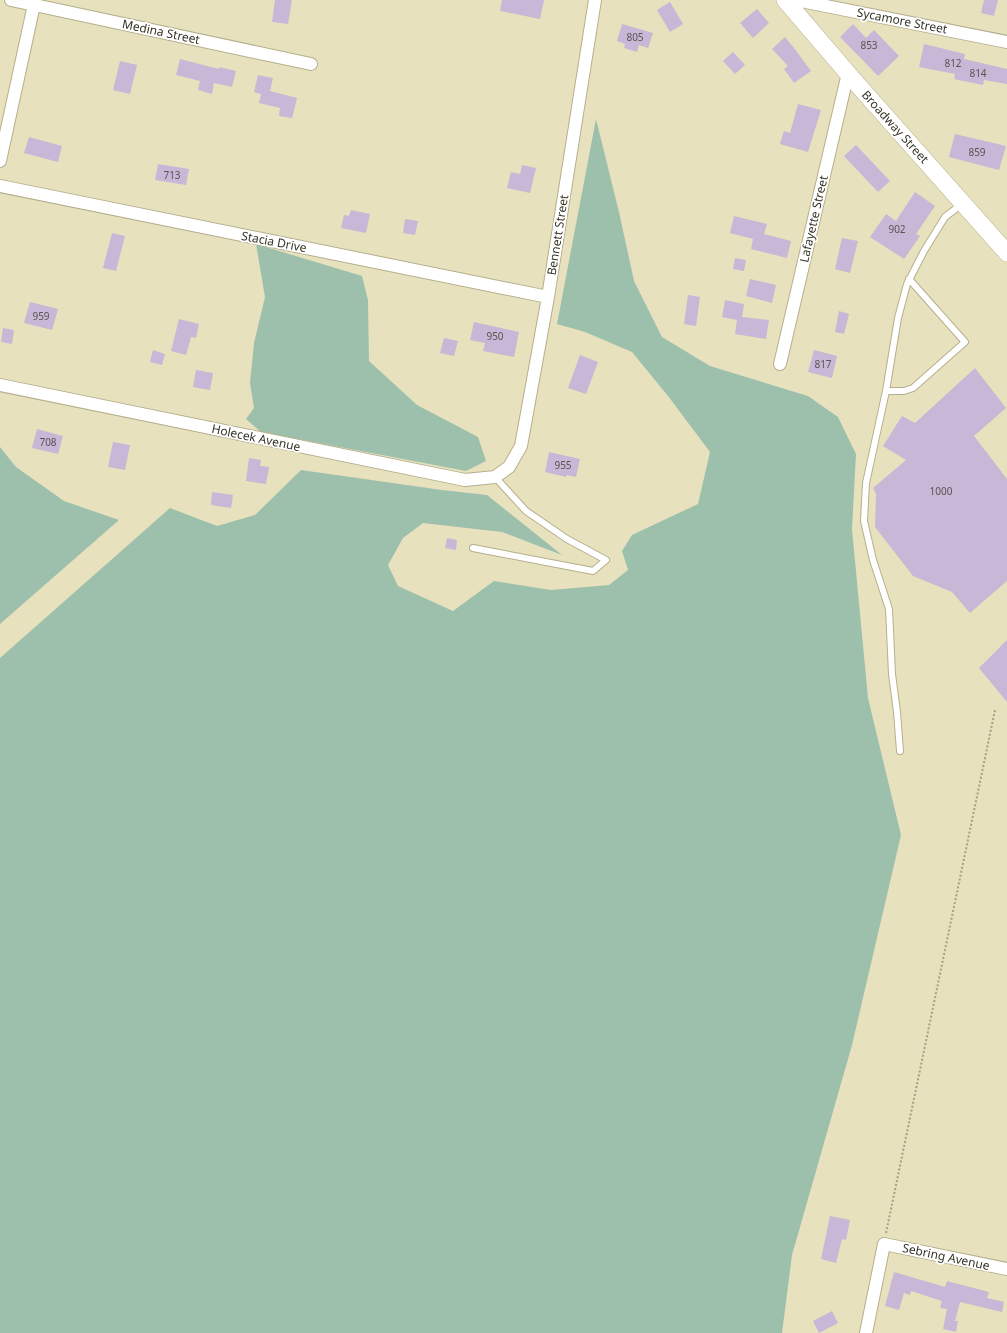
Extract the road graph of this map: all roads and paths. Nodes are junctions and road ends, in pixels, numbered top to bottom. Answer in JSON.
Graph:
{"nodes":[{"id":1,"x":11,"y":0,"type":"edge"},
{"id":2,"x":595,"y":0,"type":"edge"},
{"id":3,"x":785,"y":0,"type":"edge"},
{"id":4,"x":796,"y":0,"type":"edge"},
{"id":5,"x":35,"y":2,"type":"edge"},
{"id":6,"x":1007,"y":42,"type":"edge"},
{"id":7,"x":311,"y":64,"type":"dead end"},
{"id":8,"x":848,"y":73,"type":"junction"},
{"id":9,"x":0,"y":161,"type":"edge"},
{"id":10,"x":0,"y":186,"type":"edge"},
{"id":11,"x":963,"y":203,"type":"junction"},
{"id":12,"x":1006,"y":249,"type":"edge"},
{"id":13,"x":909,"y":279,"type":"junction"},
{"id":14,"x":548,"y":297,"type":"junction"},
{"id":15,"x":780,"y":364,"type":"dead end"},
{"id":16,"x":0,"y":385,"type":"edge"},
{"id":17,"x":886,"y":391,"type":"junction"},
{"id":18,"x":509,"y":467,"type":"joint"},
{"id":19,"x":495,"y":477,"type":"junction"},
{"id":20,"x":473,"y":548,"type":"dead end"},
{"id":21,"x":995,"y":710,"type":"dead end"},
{"id":22,"x":900,"y":751,"type":"dead end"},
{"id":23,"x":884,"y":1244,"type":"junction"},
{"id":24,"x":1007,"y":1269,"type":"edge"},
{"id":25,"x":866,"y":1333,"type":"edge"}],
"edges":[{"from":1,"to":5,"type":"street","name":"Medina Street"},
{"from":2,"to":14,"type":"street","name":"Bennett Street"},
{"from":3,"to":8,"type":"street","name":"Broadway Street"},
{"from":4,"to":6,"type":"street","name":"Sycamore Street"},
{"from":5,"to":7,"type":"street","name":"Medina Street"},
{"from":5,"to":9,"type":"street"},
{"from":8,"to":11,"type":"street","name":"Broadway Street"},
{"from":8,"to":15,"type":"street","name":"Lafayette Street"},
{"from":10,"to":14,"type":"street","name":"Stacia Drive"},
{"from":11,"to":12,"type":"street","name":"Broadway Street"},
{"from":11,"to":13,"type":"lane"},
{"from":13,"to":17,"type":"lane"},
{"from":13,"to":17,"type":"lane"},
{"from":14,"to":18,"type":"street","name":"Bennett Street"},
{"from":16,"to":19,"type":"street","name":"Holecek Avenue"},
{"from":17,"to":22,"type":"lane"},
{"from":18,"to":19,"type":"street","name":"Holecek Avenue"},
{"from":19,"to":20,"type":"lane"},
{"from":21,"to":23,"type":"path"},
{"from":23,"to":24,"type":"street","name":"Sebring Avenue"},
{"from":23,"to":25,"type":"street"}]}
